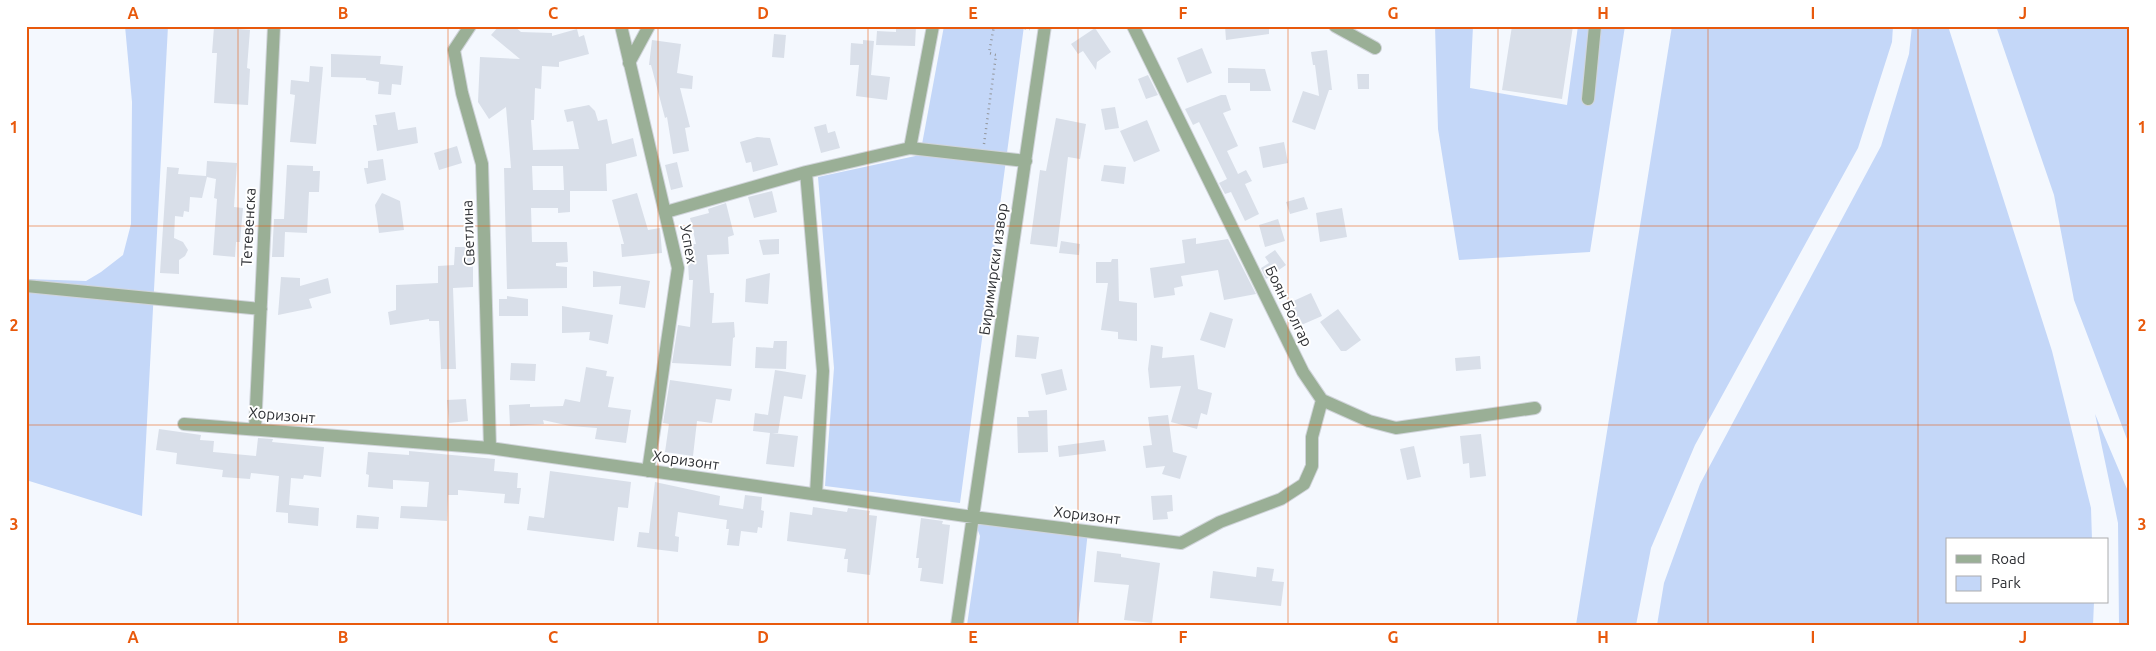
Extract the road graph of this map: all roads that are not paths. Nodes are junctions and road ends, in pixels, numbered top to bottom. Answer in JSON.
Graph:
{"nodes":[{"id":1,"x":274,"y":26,"type":"edge"},
{"id":2,"x":470,"y":26,"type":"edge"},
{"id":3,"x":621,"y":26,"type":"edge"},
{"id":4,"x":649,"y":26,"type":"edge"},
{"id":5,"x":933,"y":26,"type":"edge"},
{"id":6,"x":1046,"y":26,"type":"edge"},
{"id":7,"x":1133,"y":26,"type":"edge"},
{"id":8,"x":1335,"y":26,"type":"edge"},
{"id":9,"x":1595,"y":26,"type":"edge"},
{"id":10,"x":1375,"y":48,"type":"dead end"},
{"id":11,"x":630,"y":63,"type":"junction"},
{"id":12,"x":1588,"y":99,"type":"dead end"},
{"id":13,"x":910,"y":148,"type":"junction"},
{"id":14,"x":1026,"y":160,"type":"junction"},
{"id":15,"x":806,"y":172,"type":"junction"},
{"id":16,"x":666,"y":212,"type":"junction"},
{"id":17,"x":26,"y":286,"type":"edge"},
{"id":18,"x":260,"y":310,"type":"junction"},
{"id":19,"x":1322,"y":400,"type":"junction"},
{"id":20,"x":1535,"y":408,"type":"dead end"},
{"id":21,"x":184,"y":424,"type":"dead end"},
{"id":22,"x":255,"y":430,"type":"junction"},
{"id":23,"x":490,"y":448,"type":"junction"},
{"id":24,"x":648,"y":471,"type":"junction"},
{"id":25,"x":816,"y":494,"type":"junction"},
{"id":26,"x":973,"y":517,"type":"junction"},
{"id":27,"x":957,"y":625,"type":"edge"}],
"edges":[{"from":1,"to":18,"type":"street","name":"Тетевенска"},
{"from":2,"to":23,"type":"street","name":"Светлина"},
{"from":3,"to":11,"type":"street","name":"Успех"},
{"from":4,"to":11,"type":"street"},
{"from":5,"to":13,"type":"street"},
{"from":6,"to":14,"type":"street","name":"Биримирски извор"},
{"from":7,"to":19,"type":"street","name":"Боян Болгар"},
{"from":8,"to":10,"type":"street"},
{"from":9,"to":12,"type":"street"},
{"from":11,"to":16,"type":"street","name":"Успех"},
{"from":13,"to":14,"type":"street"},
{"from":13,"to":15,"type":"street"},
{"from":14,"to":26,"type":"street","name":"Биримирски извор"},
{"from":15,"to":16,"type":"street"},
{"from":15,"to":25,"type":"street"},
{"from":16,"to":24,"type":"street","name":"Успех"},
{"from":17,"to":18,"type":"street"},
{"from":18,"to":22,"type":"street","name":"Тетевенска"},
{"from":19,"to":20,"type":"street"},
{"from":19,"to":26,"type":"street","name":"Хоризонт"},
{"from":21,"to":22,"type":"street","name":"Хоризонт"},
{"from":22,"to":23,"type":"street","name":"Хоризонт"},
{"from":23,"to":24,"type":"street","name":"Хоризонт"},
{"from":24,"to":25,"type":"street","name":"Хоризонт"},
{"from":25,"to":26,"type":"street","name":"Хоризонт"},
{"from":26,"to":27,"type":"street","name":"Биримирски извор"}]}
